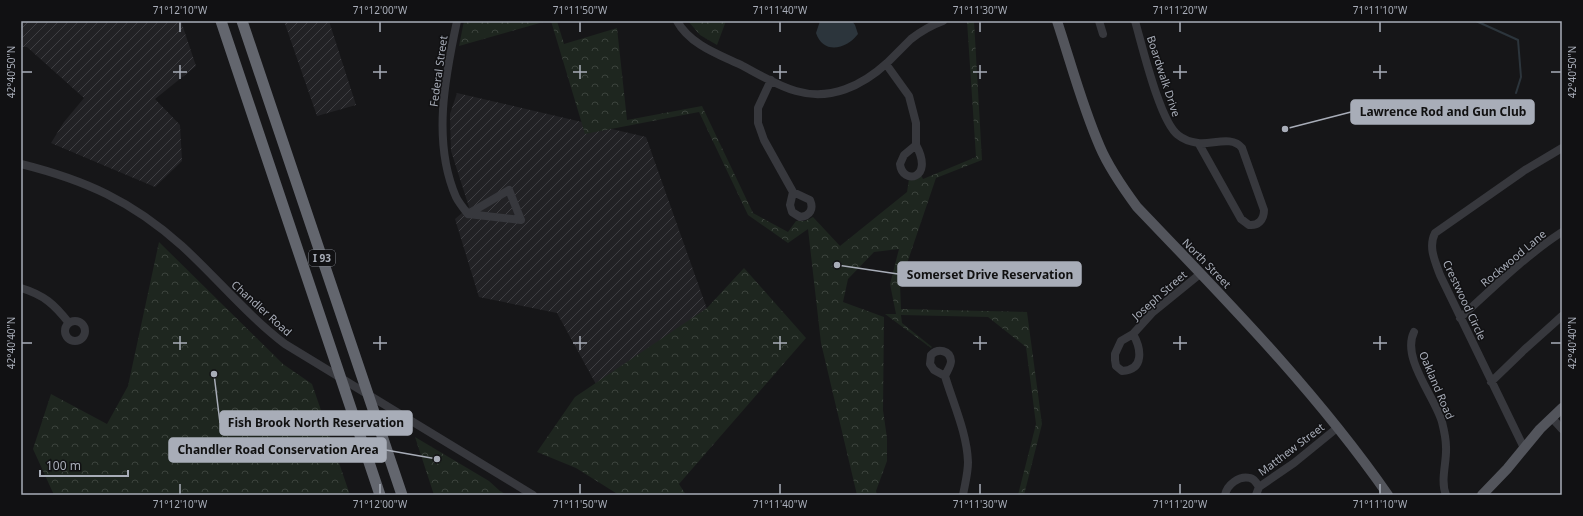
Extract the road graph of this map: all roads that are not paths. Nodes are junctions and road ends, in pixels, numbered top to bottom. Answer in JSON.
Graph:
{"nodes":[{"id":1,"x":221,"y":21,"type":"edge"},
{"id":2,"x":242,"y":21,"type":"edge"},
{"id":3,"x":457,"y":21,"type":"edge"},
{"id":4,"x":677,"y":21,"type":"edge"},
{"id":5,"x":943,"y":21,"type":"edge"},
{"id":6,"x":1057,"y":21,"type":"edge"},
{"id":7,"x":1099,"y":21,"type":"edge"},
{"id":8,"x":1135,"y":21,"type":"edge"},
{"id":9,"x":1103,"y":34,"type":"dead end"},
{"id":10,"x":886,"y":64,"type":"junction"},
{"id":11,"x":771,"y":80,"type":"junction"},
{"id":12,"x":916,"y":144,"type":"dead end"},
{"id":13,"x":1199,"y":144,"type":"junction"},
{"id":14,"x":1562,"y":148,"type":"edge"},
{"id":15,"x":21,"y":164,"type":"edge"},
{"id":16,"x":793,"y":192,"type":"dead end"},
{"id":17,"x":468,"y":214,"type":"junction"},
{"id":18,"x":1562,"y":232,"type":"edge"},
{"id":19,"x":1200,"y":274,"type":"junction"},
{"id":20,"x":21,"y":288,"type":"edge"},
{"id":21,"x":1562,"y":316,"type":"edge"},
{"id":22,"x":1460,"y":318,"type":"junction"},
{"id":23,"x":68,"y":323,"type":"dead end"},
{"id":24,"x":1414,"y":332,"type":"dead end"},
{"id":25,"x":1133,"y":334,"type":"dead end"},
{"id":26,"x":945,"y":376,"type":"dead end"},
{"id":27,"x":1491,"y":382,"type":"junction"},
{"id":28,"x":1562,"y":408,"type":"edge"},
{"id":29,"x":1552,"y":418,"type":"junction"},
{"id":30,"x":1337,"y":428,"type":"junction"},
{"id":31,"x":1562,"y":429,"type":"edge"},
{"id":32,"x":1524,"y":448,"type":"junction"},
{"id":33,"x":1258,"y":491,"type":"edge"},
{"id":34,"x":380,"y":495,"type":"edge"},
{"id":35,"x":402,"y":495,"type":"edge"},
{"id":36,"x":533,"y":495,"type":"edge"},
{"id":37,"x":963,"y":495,"type":"edge"},
{"id":38,"x":1225,"y":495,"type":"edge"},
{"id":39,"x":1388,"y":495,"type":"edge"},
{"id":40,"x":1446,"y":495,"type":"edge"},
{"id":41,"x":1482,"y":495,"type":"edge"}],
"edges":[{"from":1,"to":34,"type":"highway","number":"I 93"},
{"from":2,"to":35,"type":"highway","number":"I 93"},
{"from":3,"to":17,"type":"street","name":"Federal Street"},
{"from":4,"to":11,"type":"street"},
{"from":5,"to":10,"type":"street"},
{"from":6,"to":19,"type":"main road","name":"North Street"},
{"from":7,"to":9,"type":"street"},
{"from":8,"to":13,"type":"street","name":"Boardwalk Drive"},
{"from":10,"to":11,"type":"street"},
{"from":10,"to":12,"type":"street"},
{"from":11,"to":16,"type":"street"},
{"from":13,"to":13,"type":"street","name":"Boardwalk Drive"},
{"from":14,"to":22,"type":"street","name":"Crestwood Circle"},
{"from":15,"to":36,"type":"street","name":"Chandler Road"},
{"from":17,"to":17,"type":"street"},
{"from":18,"to":22,"type":"street","name":"Rockwood Lane"},
{"from":19,"to":25,"type":"street","name":"Joseph Street"},
{"from":19,"to":30,"type":"main road","name":"North Street"},
{"from":20,"to":23,"type":"street"},
{"from":21,"to":27,"type":"street"},
{"from":22,"to":27,"type":"street","name":"Crestwood Circle"},
{"from":24,"to":40,"type":"street","name":"Oakland Road"},
{"from":26,"to":37,"type":"street"},
{"from":27,"to":32,"type":"street","name":"Crestwood Circle"},
{"from":28,"to":29,"type":"main road"},
{"from":29,"to":31,"type":"street"},
{"from":29,"to":32,"type":"main road"},
{"from":30,"to":33,"type":"street","name":"Matthew Street"},
{"from":30,"to":39,"type":"main road","name":"North Street"},
{"from":32,"to":41,"type":"main road"},
{"from":33,"to":38,"type":"street","name":"Matthew Street"}]}
